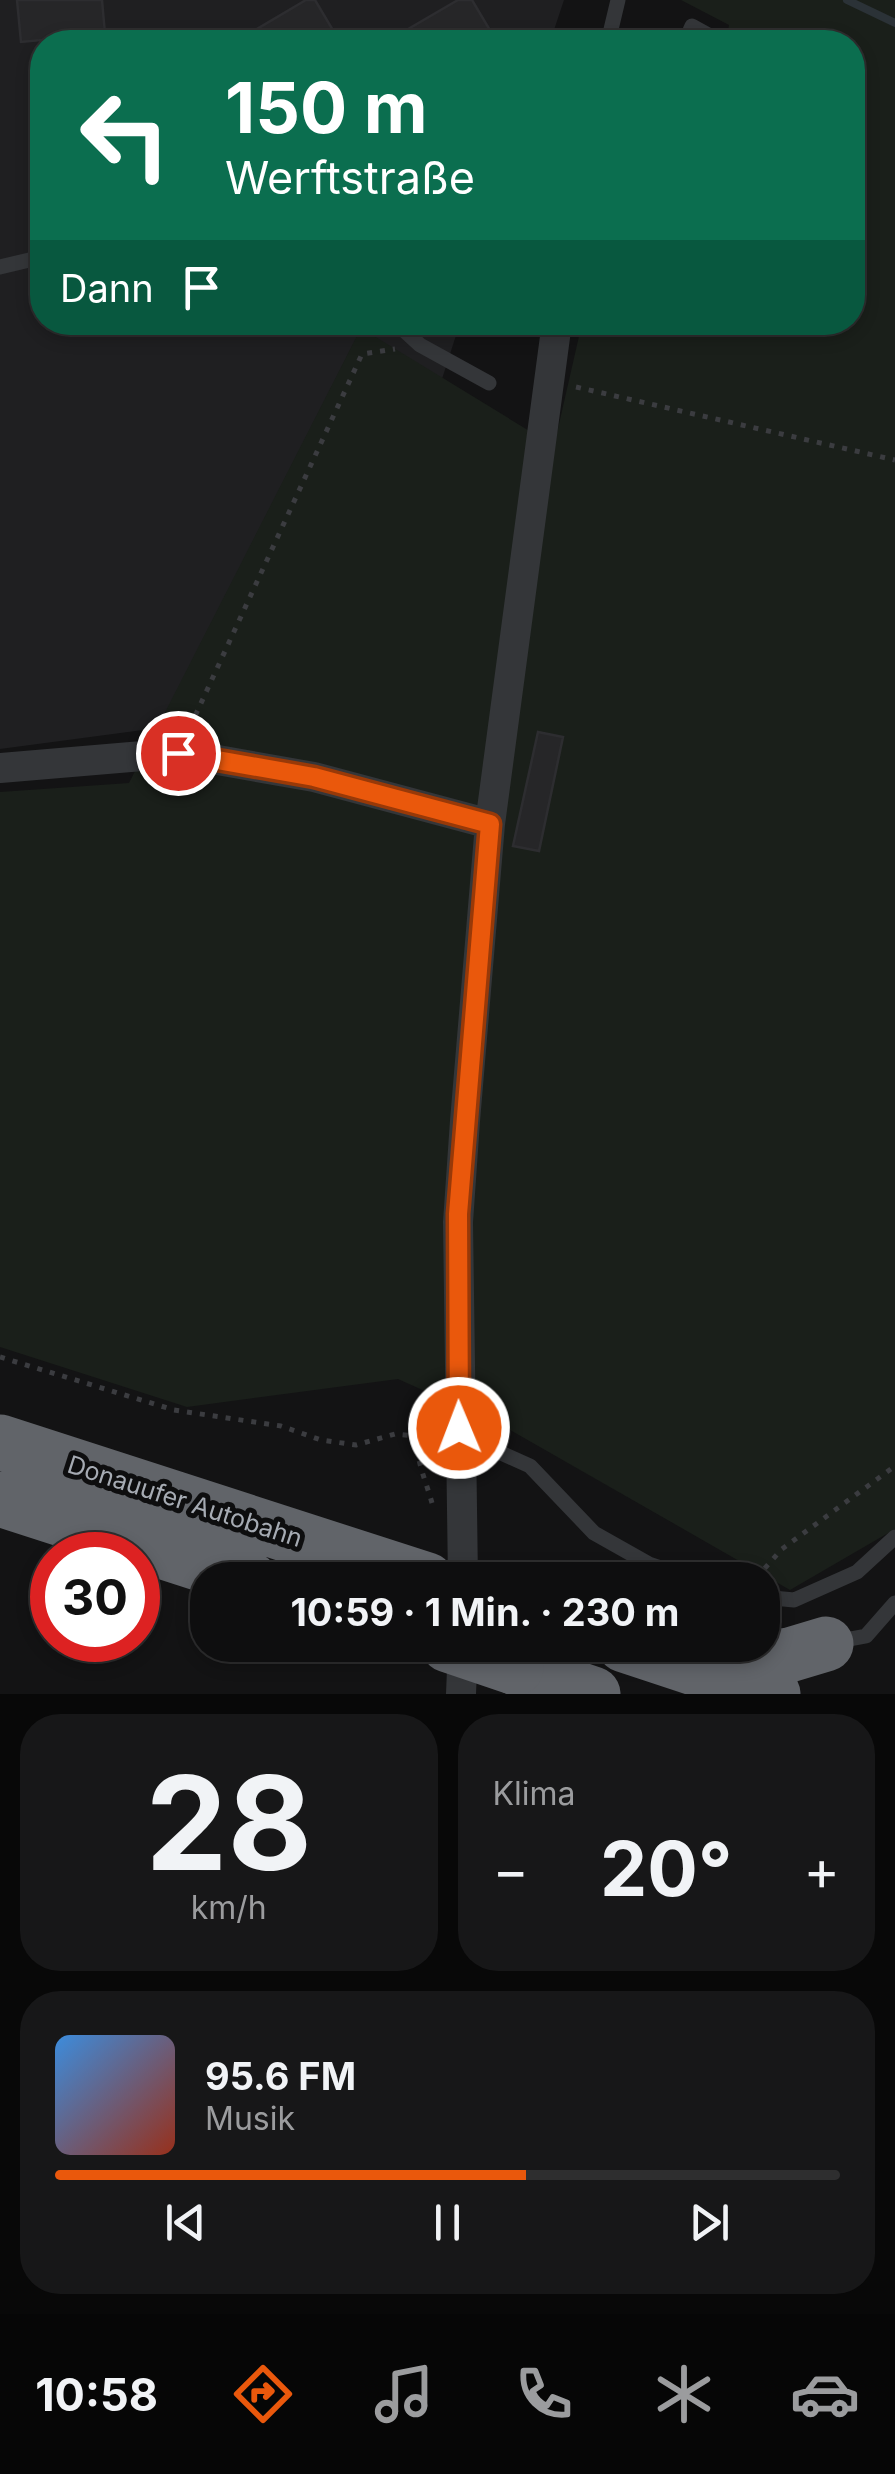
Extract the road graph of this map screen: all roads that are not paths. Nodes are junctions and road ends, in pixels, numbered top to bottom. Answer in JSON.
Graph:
{"nodes":[{"id":1,"x":618,"y":0,"type":"edge"},
{"id":2,"x":611,"y":30,"type":"edge"},
{"id":3,"x":30,"y":260,"type":"edge"},
{"id":4,"x":0,"y":266,"type":"edge"},
{"id":5,"x":409,"y":335,"type":"edge"},
{"id":6,"x":555,"y":335,"type":"edge"},
{"id":7,"x":488,"y":384,"type":"dead end"},
{"id":8,"x":0,"y":768,"type":"edge"},
{"id":9,"x":490,"y":824,"type":"junction"},
{"id":10,"x":0,"y":1442,"type":"edge"},
{"id":11,"x":460,"y":1452,"type":"junction"},
{"id":12,"x":0,"y":1499,"type":"edge"},
{"id":13,"x":895,"y":1537,"type":"edge"},
{"id":14,"x":195,"y":1562,"type":"edge"},
{"id":15,"x":372,"y":1562,"type":"edge"},
{"id":16,"x":462,"y":1562,"type":"edge"},
{"id":17,"x":646,"y":1562,"type":"edge"},
{"id":18,"x":780,"y":1599,"type":"edge"},
{"id":19,"x":895,"y":1603,"type":"edge"},
{"id":20,"x":826,"y":1644,"type":"joint"},
{"id":21,"x":780,"y":1656,"type":"edge"},
{"id":22,"x":462,"y":1662,"type":"edge"},
{"id":23,"x":498,"y":1662,"type":"edge"},
{"id":24,"x":676,"y":1662,"type":"edge"},
{"id":25,"x":461,"y":1694,"type":"edge"},
{"id":26,"x":592,"y":1694,"type":"edge"},
{"id":27,"x":773,"y":1694,"type":"edge"}],
"edges":[{"from":1,"to":2,"type":"lane"},
{"from":3,"to":4,"type":"lane"},
{"from":5,"to":7,"type":"lane"},
{"from":6,"to":9,"type":"street"},
{"from":8,"to":9,"type":"street"},
{"from":9,"to":11,"type":"street"},
{"from":10,"to":15,"type":"highway","name":"Donauufer Autobahn"},
{"from":11,"to":16,"type":"street"},
{"from":11,"to":17,"type":"lane"},
{"from":12,"to":14,"type":"highway"},
{"from":13,"to":18,"type":"lane"},
{"from":19,"to":20,"type":"lane"},
{"from":20,"to":21,"type":"highway"},
{"from":22,"to":25,"type":"street"},
{"from":23,"to":26,"type":"highway","bridge":true},
{"from":24,"to":27,"type":"highway"}]}
